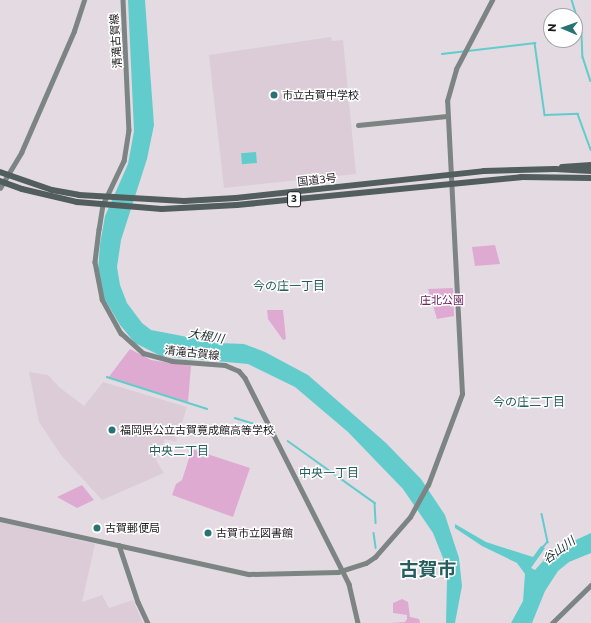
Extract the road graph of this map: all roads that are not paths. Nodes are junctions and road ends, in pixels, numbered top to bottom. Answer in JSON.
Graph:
{"nodes":[{"id":1,"x":84,"y":0,"type":"edge"},
{"id":2,"x":123,"y":0,"type":"edge"},
{"id":3,"x":492,"y":0,"type":"edge"},
{"id":4,"x":447,"y":116,"type":"junction"},
{"id":5,"x":358,"y":125,"type":"dead end"},
{"id":6,"x":591,"y":165,"type":"edge"},
{"id":7,"x":555,"y":169,"type":"junction"},
{"id":8,"x":591,"y":171,"type":"edge"},
{"id":9,"x":0,"y":172,"type":"edge"},
{"id":10,"x":451,"y":174,"type":"junction"},
{"id":11,"x":10,"y":176,"type":"junction"},
{"id":12,"x":591,"y":178,"type":"edge"},
{"id":13,"x":452,"y":183,"type":"junction"},
{"id":14,"x":1,"y":184,"type":"edge"},
{"id":15,"x":108,"y":199,"type":"junction"},
{"id":16,"x":105,"y":205,"type":"junction"},
{"id":17,"x":0,"y":518,"type":"edge"},
{"id":18,"x":119,"y":545,"type":"junction"},
{"id":19,"x":342,"y":570,"type":"junction"},
{"id":20,"x":591,"y":584,"type":"edge"},
{"id":21,"x":148,"y":623,"type":"edge"},
{"id":22,"x":358,"y":623,"type":"edge"},
{"id":23,"x":552,"y":623,"type":"edge"}],
"edges":[{"from":1,"to":11,"type":"street"},
{"from":2,"to":15,"type":"street","name":"清滝古賀線"},
{"from":3,"to":4,"type":"street"},
{"from":4,"to":5,"type":"street"},
{"from":4,"to":10,"type":"street"},
{"from":6,"to":7,"type":"highway"},
{"from":7,"to":8,"type":"highway","name":"国道3号","number":"3"},
{"from":7,"to":10,"type":"highway","name":"国道3号","number":"3"},
{"from":9,"to":11,"type":"highway","name":"国道3号","number":"3"},
{"from":10,"to":13,"type":"street"},
{"from":10,"to":15,"type":"highway","name":"国道3号","number":"3"},
{"from":11,"to":14,"type":"street"},
{"from":11,"to":15,"type":"highway","name":"国道3号","number":"3"},
{"from":12,"to":13,"type":"highway","name":"国道3号","number":"3"},
{"from":13,"to":16,"type":"highway","name":"国道3号","number":"3"},
{"from":13,"to":19,"type":"street"},
{"from":14,"to":16,"type":"highway","name":"国道3号","number":"3"},
{"from":15,"to":16,"type":"street","name":"清滝古賀線"},
{"from":16,"to":19,"type":"street","name":"清滝古賀線"},
{"from":17,"to":18,"type":"street"},
{"from":18,"to":19,"type":"street"},
{"from":18,"to":21,"type":"street"},
{"from":19,"to":22,"type":"street","name":"清滝古賀線"},
{"from":20,"to":23,"type":"street"}]}
